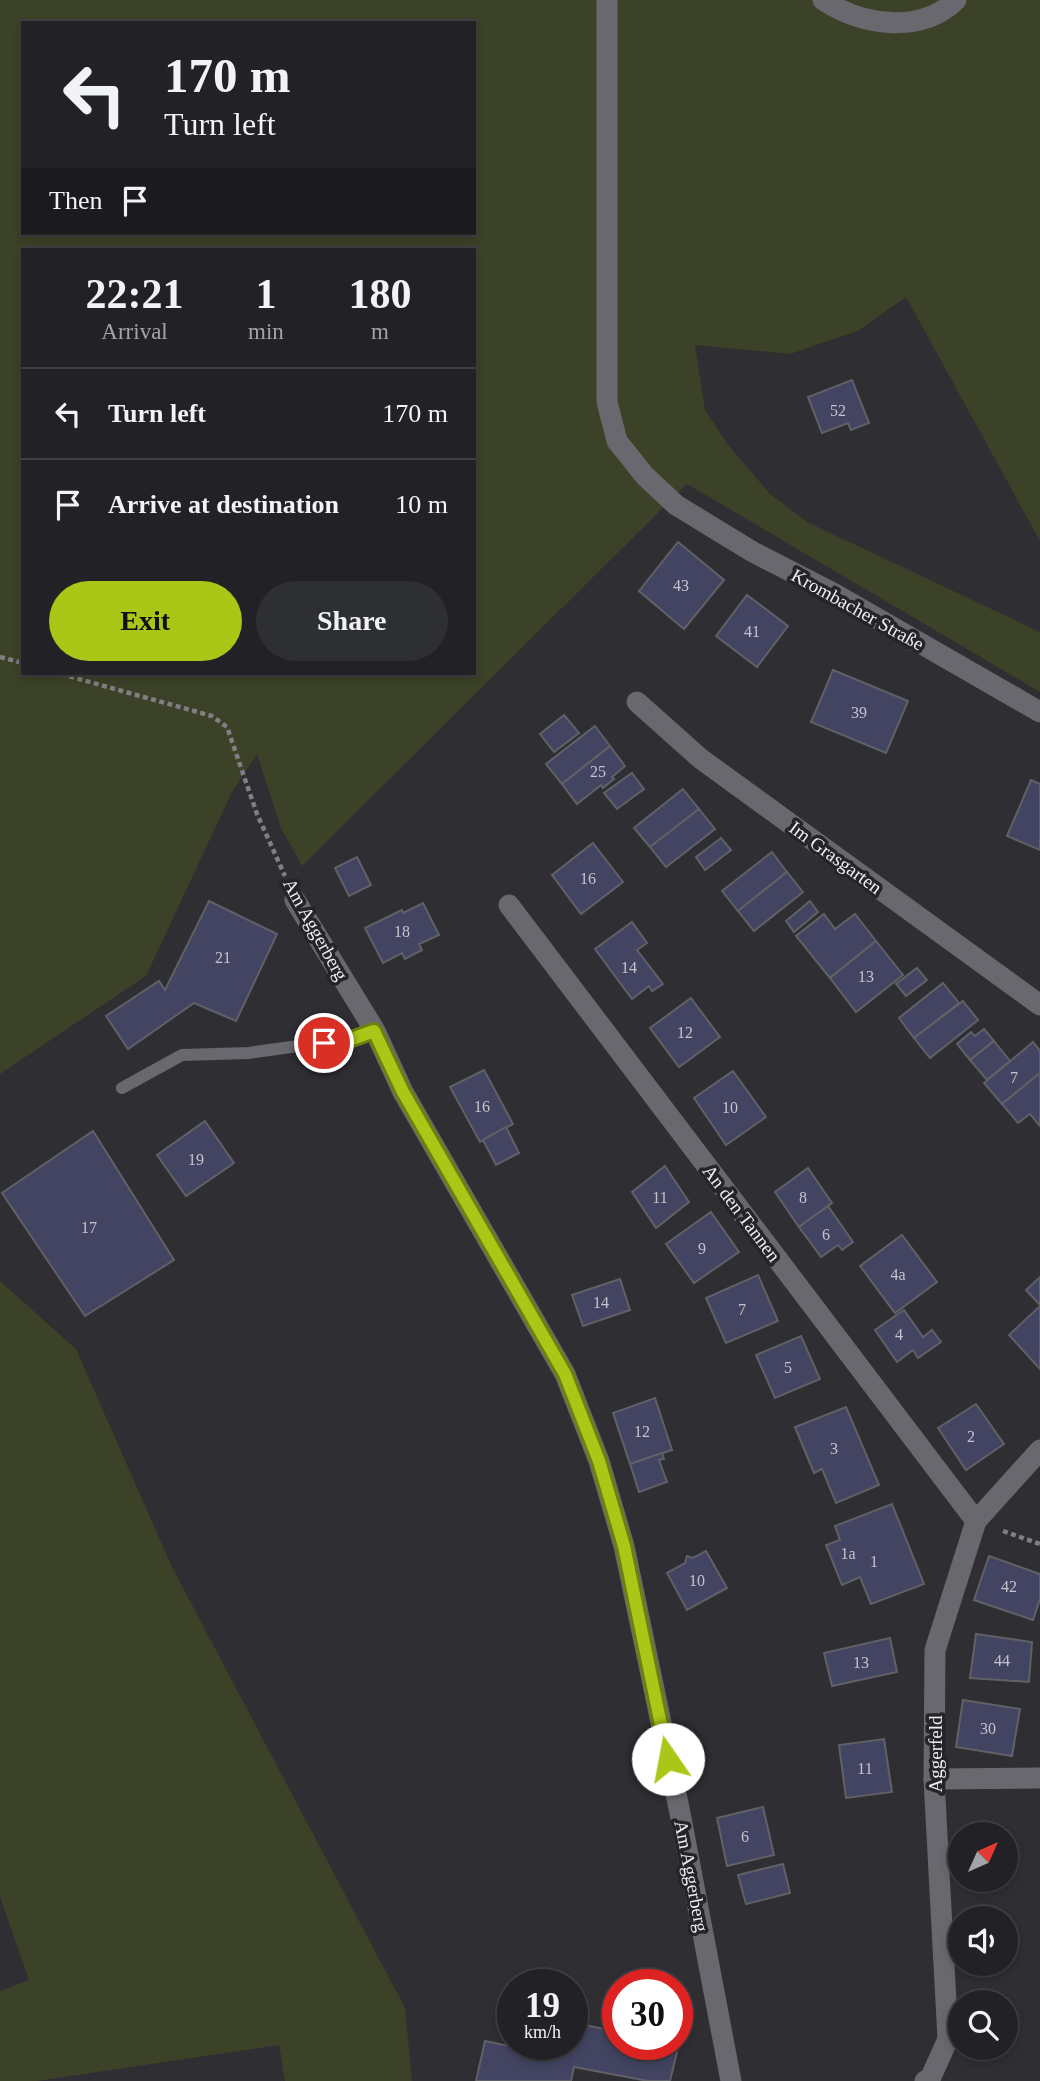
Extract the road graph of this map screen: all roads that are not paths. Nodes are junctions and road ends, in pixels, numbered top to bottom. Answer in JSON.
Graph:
{"nodes":[{"id":1,"x":607,"y":0,"type":"edge"},
{"id":2,"x":822,"y":0,"type":"edge"},
{"id":3,"x":956,"y":0,"type":"edge"},
{"id":4,"x":637,"y":702,"type":"dead end"},
{"id":5,"x":1040,"y":712,"type":"edge"},
{"id":6,"x":295,"y":900,"type":"road end"},
{"id":7,"x":509,"y":905,"type":"dead end"},
{"id":8,"x":1040,"y":1005,"type":"edge"},
{"id":9,"x":374,"y":1031,"type":"junction"},
{"id":10,"x":122,"y":1088,"type":"dead end"},
{"id":11,"x":1040,"y":1450,"type":"edge"},
{"id":12,"x":976,"y":1521,"type":"junction"},
{"id":13,"x":1040,"y":1778,"type":"edge"},
{"id":14,"x":934,"y":1779,"type":"junction"},
{"id":15,"x":731,"y":2081,"type":"edge"},
{"id":16,"x":925,"y":2081,"type":"edge"}],
"edges":[{"from":1,"to":5,"type":"street","name":"Krombacher Straße"},
{"from":2,"to":3,"type":"street"},
{"from":4,"to":8,"type":"street","name":"Im Grasgarten"},
{"from":6,"to":9,"type":"street","name":"Am Aggerberg"},
{"from":7,"to":12,"type":"street","name":"An den Tannen"},
{"from":9,"to":10,"type":"lane"},
{"from":9,"to":15,"type":"street","name":"Am Aggerberg"},
{"from":11,"to":12,"type":"street","name":"Aggerfeld"},
{"from":12,"to":14,"type":"street","name":"Aggerfeld"},
{"from":13,"to":14,"type":"street"},
{"from":14,"to":16,"type":"street","name":"Aggerfeld"}]}
